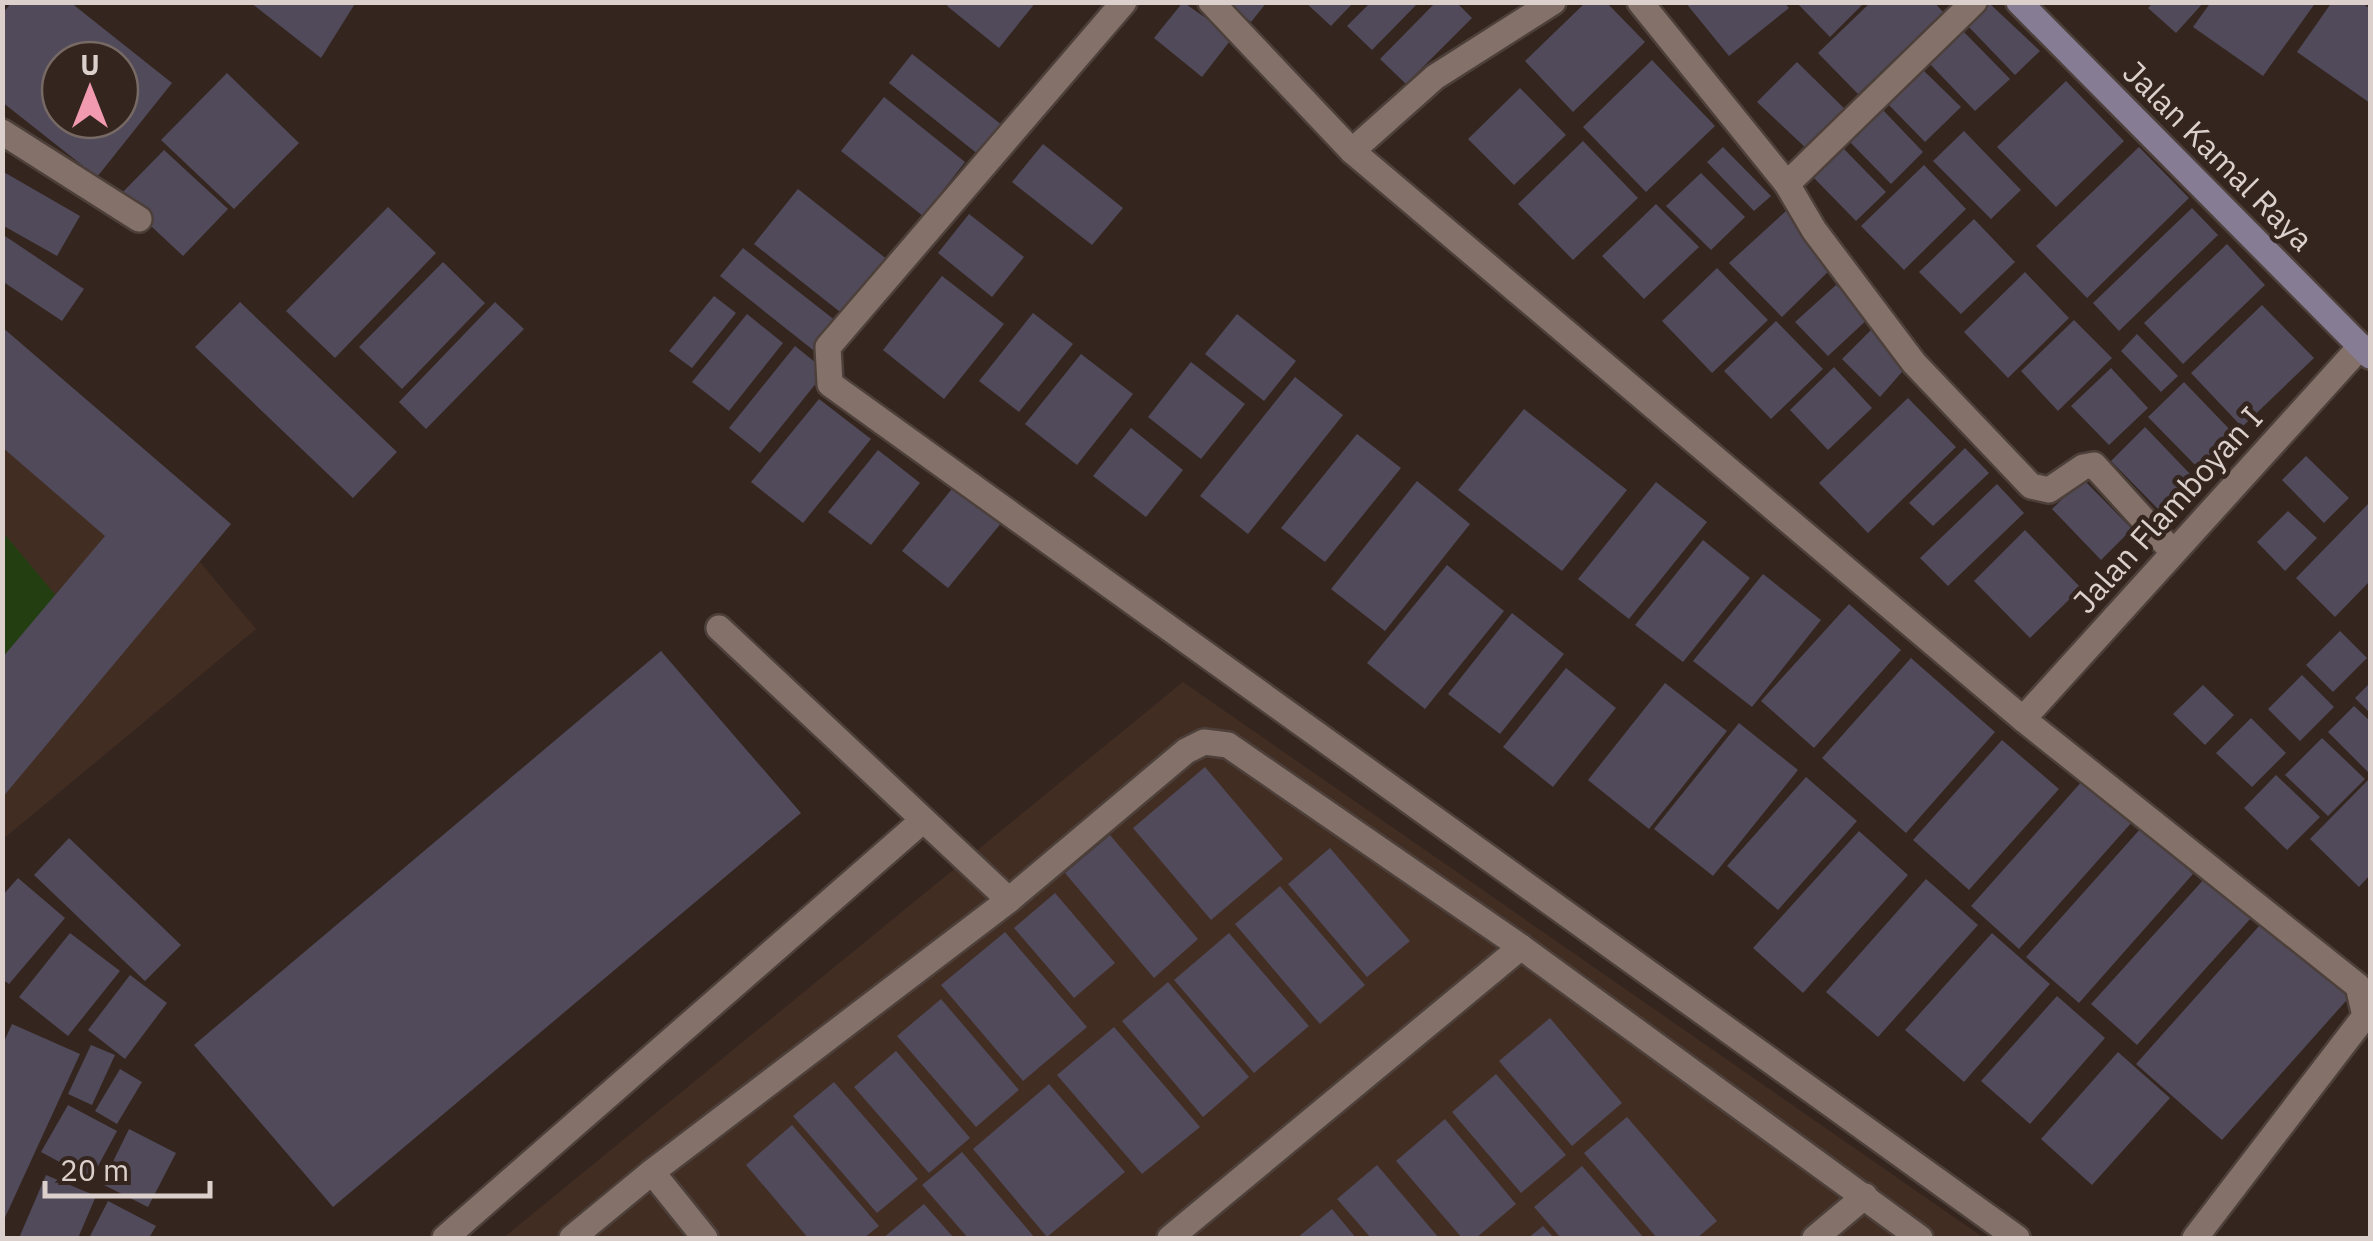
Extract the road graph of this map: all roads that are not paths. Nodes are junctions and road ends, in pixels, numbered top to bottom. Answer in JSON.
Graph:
{"nodes":[{"id":1,"x":1124,"y":2,"type":"edge"},
{"id":2,"x":1210,"y":2,"type":"edge"},
{"id":3,"x":1553,"y":2,"type":"edge"},
{"id":4,"x":1640,"y":2,"type":"edge"},
{"id":5,"x":1974,"y":2,"type":"edge"},
{"id":6,"x":2018,"y":2,"type":"edge"},
{"id":7,"x":2,"y":132,"type":"edge"},
{"id":8,"x":1352,"y":152,"type":"junction"},
{"id":9,"x":1787,"y":184,"type":"junction"},
{"id":10,"x":139,"y":218,"type":"dead end"},
{"id":11,"x":2366,"y":351,"type":"edge"},
{"id":12,"x":2173,"y":552,"type":"junction"},
{"id":13,"x":719,"y":628,"type":"dead end"},
{"id":14,"x":2023,"y":718,"type":"junction"},
{"id":15,"x":922,"y":822,"type":"junction"},
{"id":16,"x":1009,"y":900,"type":"junction"},
{"id":17,"x":1521,"y":948,"type":"junction"},
{"id":18,"x":652,"y":1172,"type":"junction"},
{"id":19,"x":1865,"y":1196,"type":"junction"},
{"id":20,"x":445,"y":1238,"type":"edge"},
{"id":21,"x":572,"y":1238,"type":"edge"},
{"id":22,"x":705,"y":1238,"type":"edge"},
{"id":23,"x":1170,"y":1238,"type":"edge"},
{"id":24,"x":1815,"y":1238,"type":"edge"},
{"id":25,"x":1920,"y":1238,"type":"edge"},
{"id":26,"x":2017,"y":1238,"type":"edge"},
{"id":27,"x":2195,"y":1238,"type":"edge"}],
"edges":[{"from":1,"to":26,"type":"street"},
{"from":2,"to":8,"type":"street"},
{"from":3,"to":8,"type":"street"},
{"from":4,"to":9,"type":"street"},
{"from":5,"to":9,"type":"street"},
{"from":6,"to":11,"type":"main road","name":"Jalan Kamal Raya"},
{"from":7,"to":10,"type":"street"},
{"from":8,"to":14,"type":"street"},
{"from":9,"to":12,"type":"street"},
{"from":11,"to":12,"type":"street","name":"Jalan Flamboyan I"},
{"from":12,"to":14,"type":"street","name":"Jalan Flamboyan I"},
{"from":13,"to":15,"type":"street"},
{"from":14,"to":27,"type":"street"},
{"from":15,"to":16,"type":"street"},
{"from":15,"to":20,"type":"street"},
{"from":16,"to":17,"type":"street"},
{"from":16,"to":18,"type":"street"},
{"from":17,"to":19,"type":"street"},
{"from":17,"to":23,"type":"street"},
{"from":18,"to":21,"type":"street"},
{"from":18,"to":22,"type":"street"},
{"from":19,"to":24,"type":"street"},
{"from":19,"to":25,"type":"street"}]}
